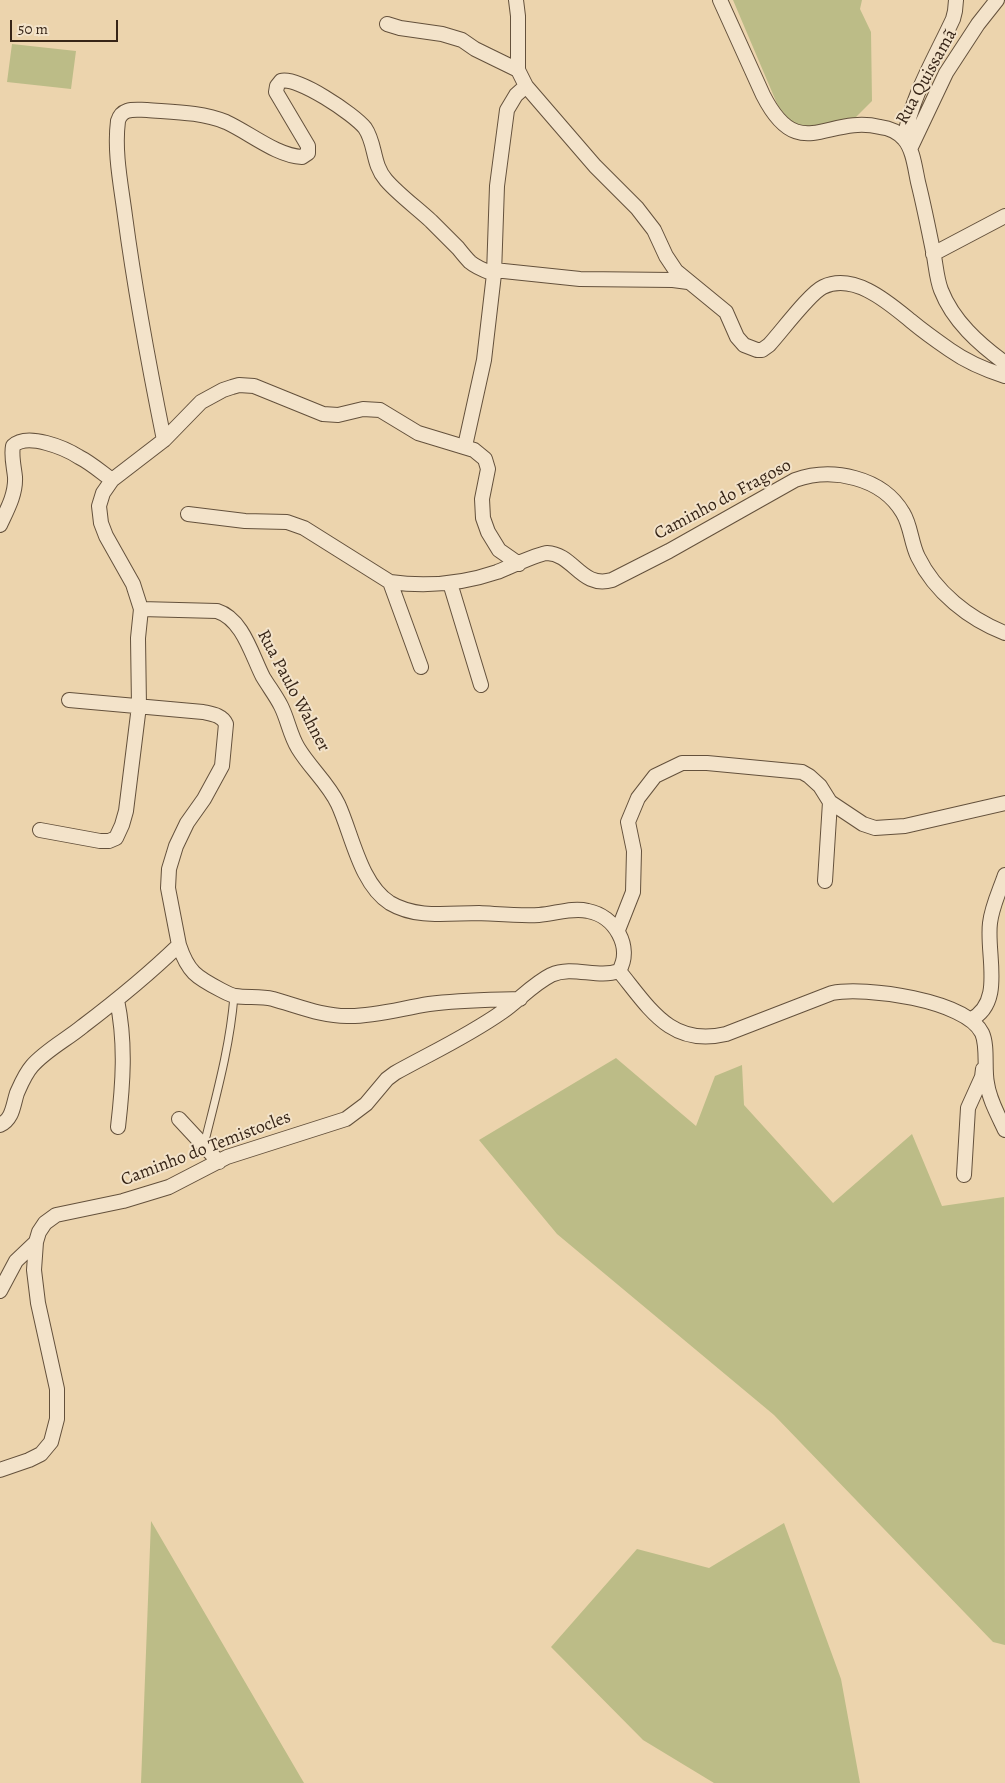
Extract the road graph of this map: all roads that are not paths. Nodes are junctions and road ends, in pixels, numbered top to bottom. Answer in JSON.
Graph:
{"nodes":[{"id":1,"x":516,"y":0,"type":"edge"},
{"id":2,"x":720,"y":0,"type":"edge"},
{"id":3,"x":956,"y":0,"type":"edge"},
{"id":4,"x":997,"y":0,"type":"edge"},
{"id":5,"x":387,"y":24,"type":"dead end"},
{"id":6,"x":518,"y":70,"type":"junction"},
{"id":7,"x":526,"y":86,"type":"junction"},
{"id":8,"x":907,"y":144,"type":"junction"},
{"id":9,"x":1005,"y":216,"type":"edge"},
{"id":10,"x":933,"y":254,"type":"junction"},
{"id":11,"x":494,"y":272,"type":"junction"},
{"id":12,"x":688,"y":282,"type":"junction"},
{"id":13,"x":1005,"y":363,"type":"edge"},
{"id":14,"x":1005,"y":376,"type":"edge"},
{"id":15,"x":164,"y":440,"type":"junction"},
{"id":16,"x":466,"y":446,"type":"junction"},
{"id":17,"x":112,"y":480,"type":"junction"},
{"id":18,"x":188,"y":514,"type":"dead end"},
{"id":19,"x":0,"y":525,"type":"edge"},
{"id":20,"x":519,"y":564,"type":"junction"},
{"id":21,"x":390,"y":582,"type":"junction"},
{"id":22,"x":450,"y":583,"type":"junction"},
{"id":23,"x":141,"y":609,"type":"junction"},
{"id":24,"x":1005,"y":633,"type":"edge"},
{"id":25,"x":421,"y":668,"type":"dead end"},
{"id":26,"x":481,"y":685,"type":"dead end"},
{"id":27,"x":69,"y":700,"type":"dead end"},
{"id":28,"x":139,"y":706,"type":"junction"},
{"id":29,"x":830,"y":802,"type":"junction"},
{"id":30,"x":1005,"y":803,"type":"edge"},
{"id":31,"x":40,"y":830,"type":"dead end"},
{"id":32,"x":1005,"y":875,"type":"edge"},
{"id":33,"x":825,"y":881,"type":"dead end"},
{"id":34,"x":618,"y":930,"type":"junction"},
{"id":35,"x":179,"y":945,"type":"junction"},
{"id":36,"x":619,"y":971,"type":"junction"},
{"id":37,"x":234,"y":996,"type":"junction"},
{"id":38,"x":520,"y":999,"type":"junction"},
{"id":39,"x":117,"y":1000,"type":"junction"},
{"id":40,"x":970,"y":1020,"type":"junction"},
{"id":41,"x":984,"y":1051,"type":"junction"},
{"id":42,"x":179,"y":1119,"type":"dead end"},
{"id":43,"x":0,"y":1125,"type":"edge"},
{"id":44,"x":118,"y":1127,"type":"dead end"},
{"id":45,"x":1005,"y":1130,"type":"edge"},
{"id":46,"x":204,"y":1145,"type":"junction"},
{"id":47,"x":219,"y":1162,"type":"junction"},
{"id":48,"x":964,"y":1175,"type":"dead end"},
{"id":49,"x":36,"y":1242,"type":"junction"},
{"id":50,"x":1,"y":1287,"type":"edge"},
{"id":51,"x":0,"y":1470,"type":"edge"}],
"edges":[{"from":1,"to":6,"type":"street"},
{"from":2,"to":8,"type":"street"},
{"from":3,"to":8,"type":"street"},
{"from":4,"to":8,"type":"street","name":"Rua Quissamã"},
{"from":5,"to":6,"type":"street"},
{"from":6,"to":7,"type":"street"},
{"from":7,"to":11,"type":"street"},
{"from":7,"to":12,"type":"street"},
{"from":8,"to":10,"type":"street"},
{"from":9,"to":10,"type":"street"},
{"from":10,"to":13,"type":"street"},
{"from":11,"to":12,"type":"street"},
{"from":11,"to":15,"type":"street"},
{"from":11,"to":16,"type":"street"},
{"from":12,"to":14,"type":"street"},
{"from":15,"to":16,"type":"street"},
{"from":15,"to":17,"type":"street"},
{"from":16,"to":20,"type":"street"},
{"from":17,"to":19,"type":"street"},
{"from":17,"to":23,"type":"street"},
{"from":18,"to":21,"type":"street","name":"Caminho do Fragoso"},
{"from":20,"to":22,"type":"street","name":"Caminho do Fragoso"},
{"from":20,"to":24,"type":"street","name":"Caminho do Fragoso"},
{"from":21,"to":22,"type":"street","name":"Caminho do Fragoso"},
{"from":21,"to":25,"type":"street"},
{"from":22,"to":26,"type":"street"},
{"from":23,"to":28,"type":"street"},
{"from":23,"to":34,"type":"street","name":"Rua Paulo Wahner"},
{"from":27,"to":28,"type":"street"},
{"from":28,"to":31,"type":"street"},
{"from":28,"to":35,"type":"street"},
{"from":29,"to":30,"type":"street"},
{"from":29,"to":33,"type":"street"},
{"from":29,"to":34,"type":"street"},
{"from":32,"to":40,"type":"street"},
{"from":34,"to":36,"type":"street"},
{"from":35,"to":37,"type":"street"},
{"from":35,"to":39,"type":"street"},
{"from":36,"to":38,"type":"street","name":"Caminho do Temistocles"},
{"from":36,"to":40,"type":"street"},
{"from":37,"to":38,"type":"street"},
{"from":37,"to":46,"type":"lane"},
{"from":38,"to":47,"type":"street","name":"Caminho do Temistocles"},
{"from":39,"to":43,"type":"street"},
{"from":39,"to":44,"type":"street"},
{"from":40,"to":41,"type":"street"},
{"from":41,"to":45,"type":"street"},
{"from":41,"to":48,"type":"street"},
{"from":42,"to":46,"type":"street"},
{"from":46,"to":47,"type":"street"},
{"from":47,"to":49,"type":"street","name":"Caminho do Temistocles"},
{"from":49,"to":50,"type":"street"},
{"from":49,"to":51,"type":"street","name":"Caminho do Temistocles"}]}
